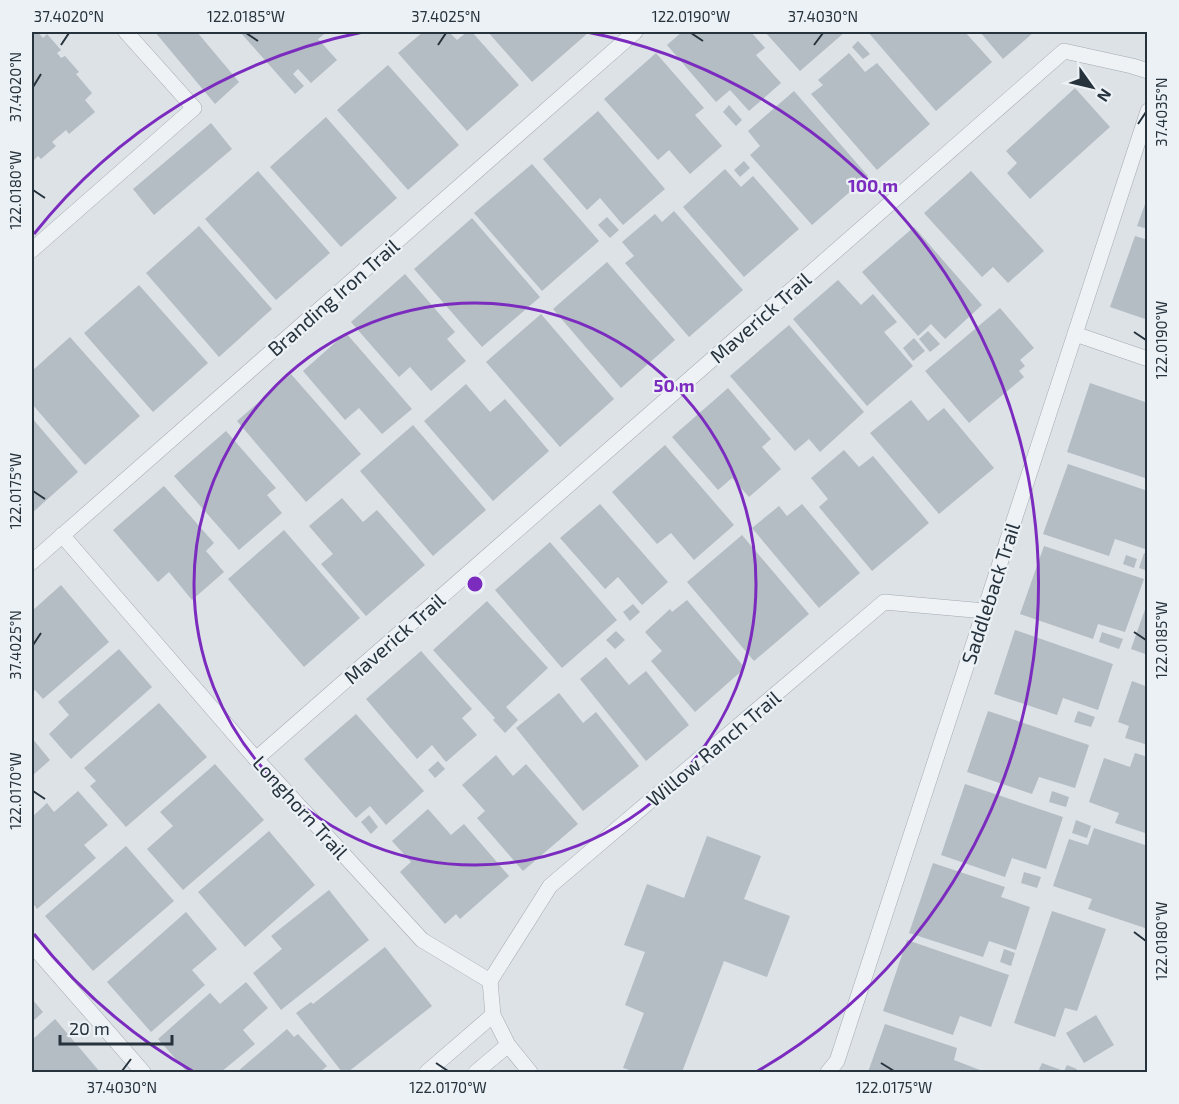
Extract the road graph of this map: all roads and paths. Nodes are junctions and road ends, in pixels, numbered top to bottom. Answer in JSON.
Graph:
{"nodes":[{"id":1,"x":126,"y":32,"type":"edge"},
{"id":2,"x":635,"y":32,"type":"edge"},
{"id":3,"x":1148,"y":71,"type":"edge"},
{"id":4,"x":1148,"y":111,"type":"edge"},
{"id":5,"x":32,"y":250,"type":"edge"},
{"id":6,"x":1075,"y":334,"type":"junction"},
{"id":7,"x":1148,"y":359,"type":"edge"},
{"id":8,"x":62,"y":535,"type":"junction"},
{"id":9,"x":32,"y":562,"type":"edge"},
{"id":10,"x":985,"y":611,"type":"junction"},
{"id":11,"x":256,"y":759,"type":"junction"},
{"id":12,"x":32,"y":945,"type":"edge"},
{"id":13,"x":490,"y":981,"type":"junction"},
{"id":14,"x":493,"y":1015,"type":"junction"},
{"id":15,"x":508,"y":1045,"type":"junction"},
{"id":16,"x":142,"y":1072,"type":"edge"},
{"id":17,"x":427,"y":1072,"type":"edge"},
{"id":18,"x":476,"y":1072,"type":"edge"},
{"id":19,"x":530,"y":1072,"type":"edge"},
{"id":20,"x":828,"y":1072,"type":"edge"}],
"edges":[{"from":1,"to":5,"type":"lane"},
{"from":2,"to":8,"type":"lane","name":"Branding Iron Trail"},
{"from":3,"to":11,"type":"lane","name":"Maverick Trail"},
{"from":4,"to":6,"type":"lane","name":"Saddleback Trail"},
{"from":6,"to":7,"type":"lane"},
{"from":6,"to":10,"type":"lane","name":"Saddleback Trail"},
{"from":8,"to":9,"type":"lane","name":"Branding Iron Trail"},
{"from":8,"to":11,"type":"lane","name":"Longhorn Trail"},
{"from":10,"to":13,"type":"lane","name":"Willow Ranch Trail"},
{"from":10,"to":20,"type":"lane","name":"Saddleback Trail"},
{"from":11,"to":13,"type":"lane","name":"Longhorn Trail"},
{"from":12,"to":16,"type":"lane"},
{"from":13,"to":14,"type":"lane"},
{"from":14,"to":15,"type":"lane"},
{"from":14,"to":17,"type":"lane"},
{"from":15,"to":18,"type":"lane"},
{"from":15,"to":19,"type":"lane"}]}
